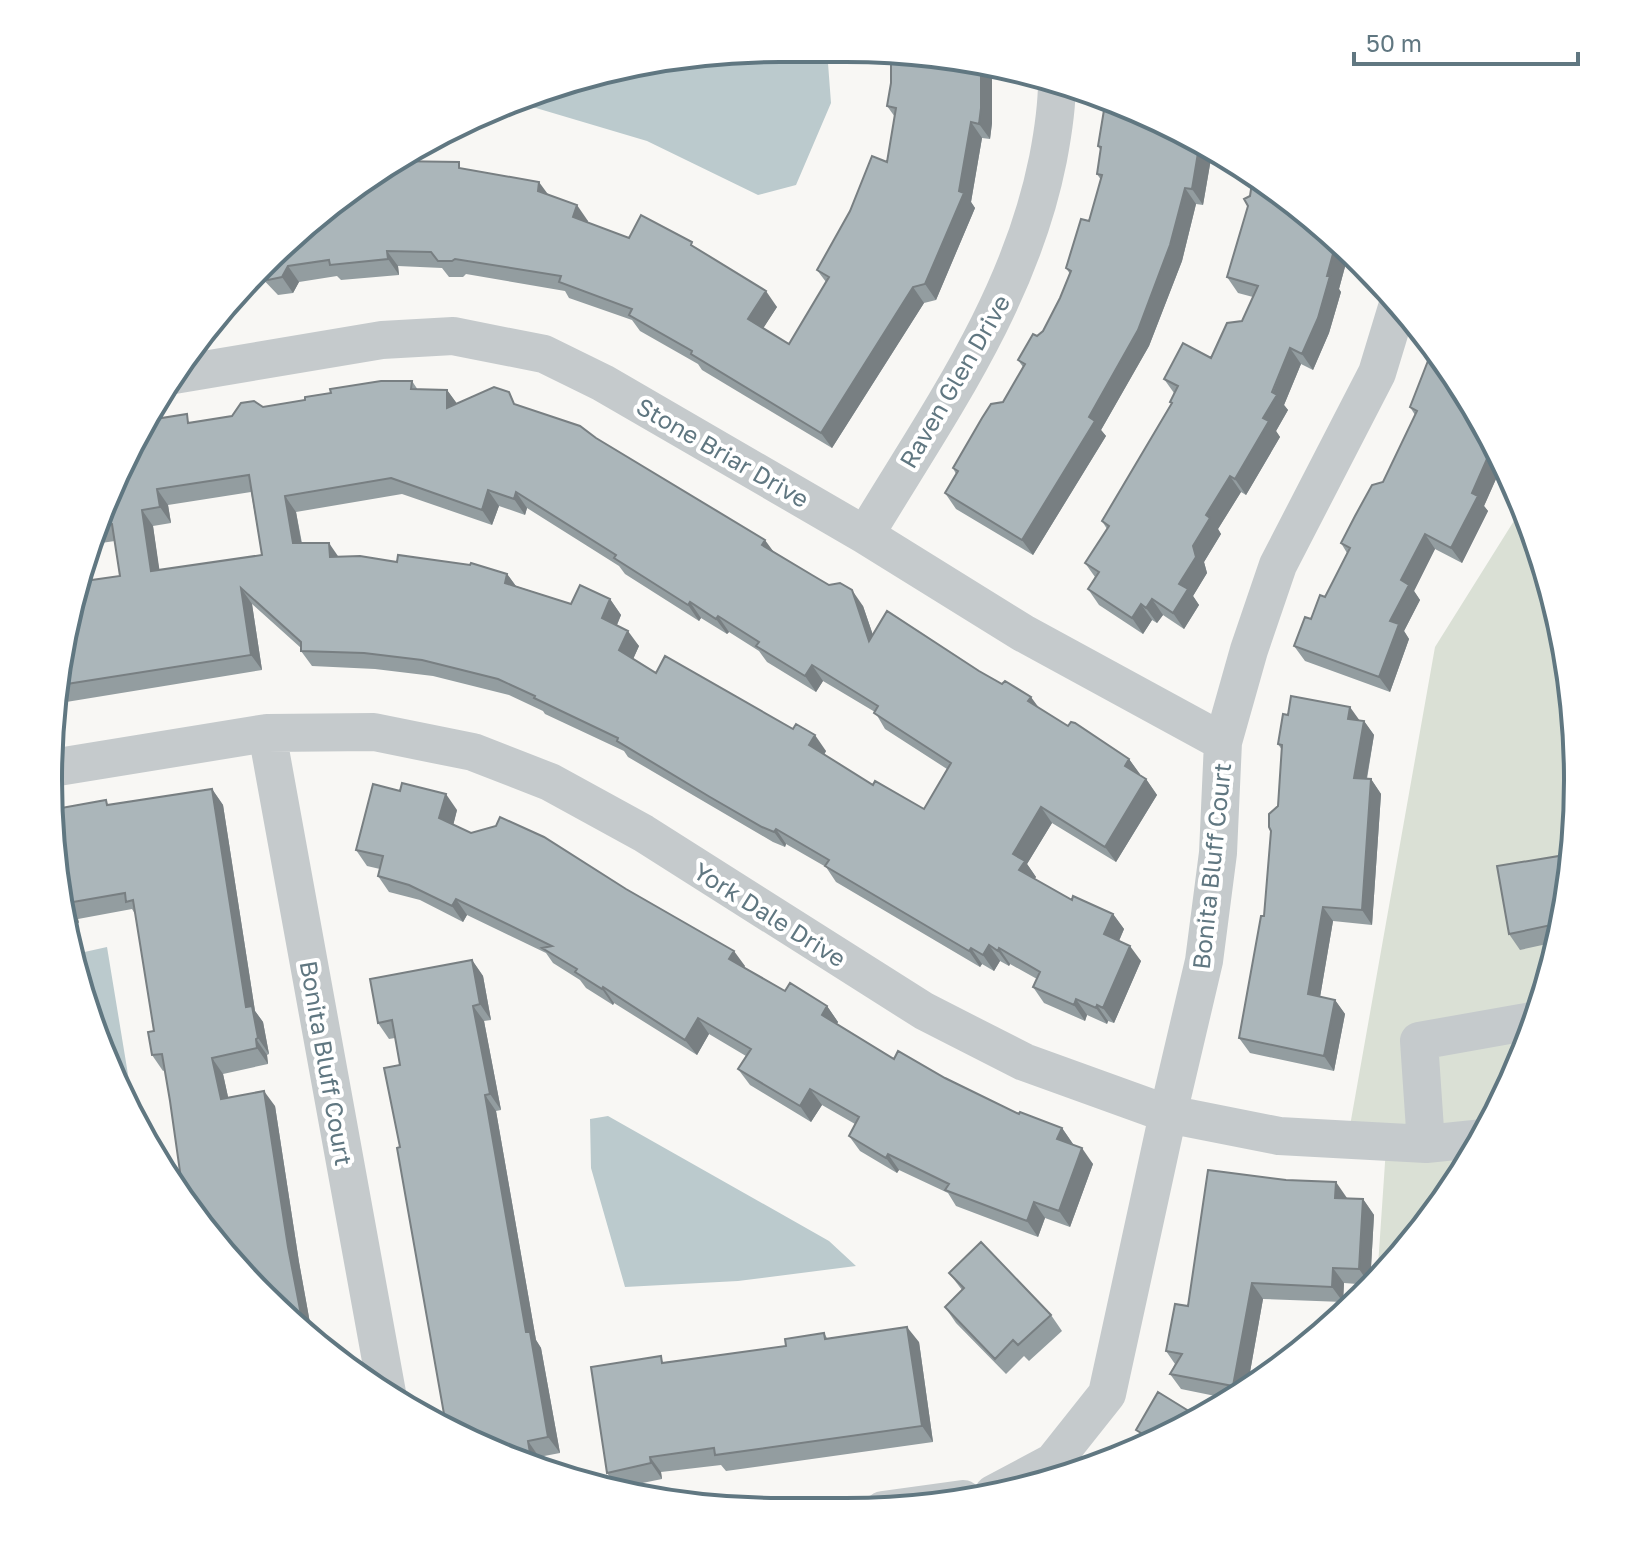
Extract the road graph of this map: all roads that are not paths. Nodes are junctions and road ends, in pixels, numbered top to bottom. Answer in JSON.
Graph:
{"nodes":[{"id":1,"x":1057,"y":94,"type":"edge"},
{"id":2,"x":1394,"y":317,"type":"edge"},
{"id":3,"x":189,"y":372,"type":"edge"},
{"id":4,"x":865,"y":535,"type":"junction"},
{"id":5,"x":267,"y":733,"type":"junction"},
{"id":6,"x":1223,"y":742,"type":"junction"},
{"id":7,"x":63,"y":766,"type":"edge"},
{"id":8,"x":1521,"y":1023,"type":"edge"},
{"id":9,"x":1168,"y":1114,"type":"junction"},
{"id":10,"x":1468,"y":1140,"type":"edge"},
{"id":11,"x":1426,"y":1144,"type":"junction"},
{"id":12,"x":384,"y":1379,"type":"edge"},
{"id":13,"x":1029,"y":1475,"type":"edge"}],
"edges":[{"from":1,"to":4,"type":"street","name":"Raven Glen Drive"},
{"from":2,"to":6,"type":"street","name":"Bonita Bluff Court"},
{"from":3,"to":4,"type":"street","name":"Stone Briar Drive"},
{"from":4,"to":6,"type":"street","name":"Stone Briar Drive"},
{"from":5,"to":7,"type":"street","name":"York Dale Drive"},
{"from":5,"to":9,"type":"street","name":"York Dale Drive"},
{"from":5,"to":12,"type":"street","name":"Bonita Bluff Court"},
{"from":6,"to":9,"type":"street","name":"Bonita Bluff Court"},
{"from":8,"to":11,"type":"street"},
{"from":9,"to":11,"type":"street","name":"York Dale Drive"},
{"from":9,"to":13,"type":"street","name":"Bonita Bluff Court"},
{"from":10,"to":11,"type":"street","name":"York Dale Drive"}]}
